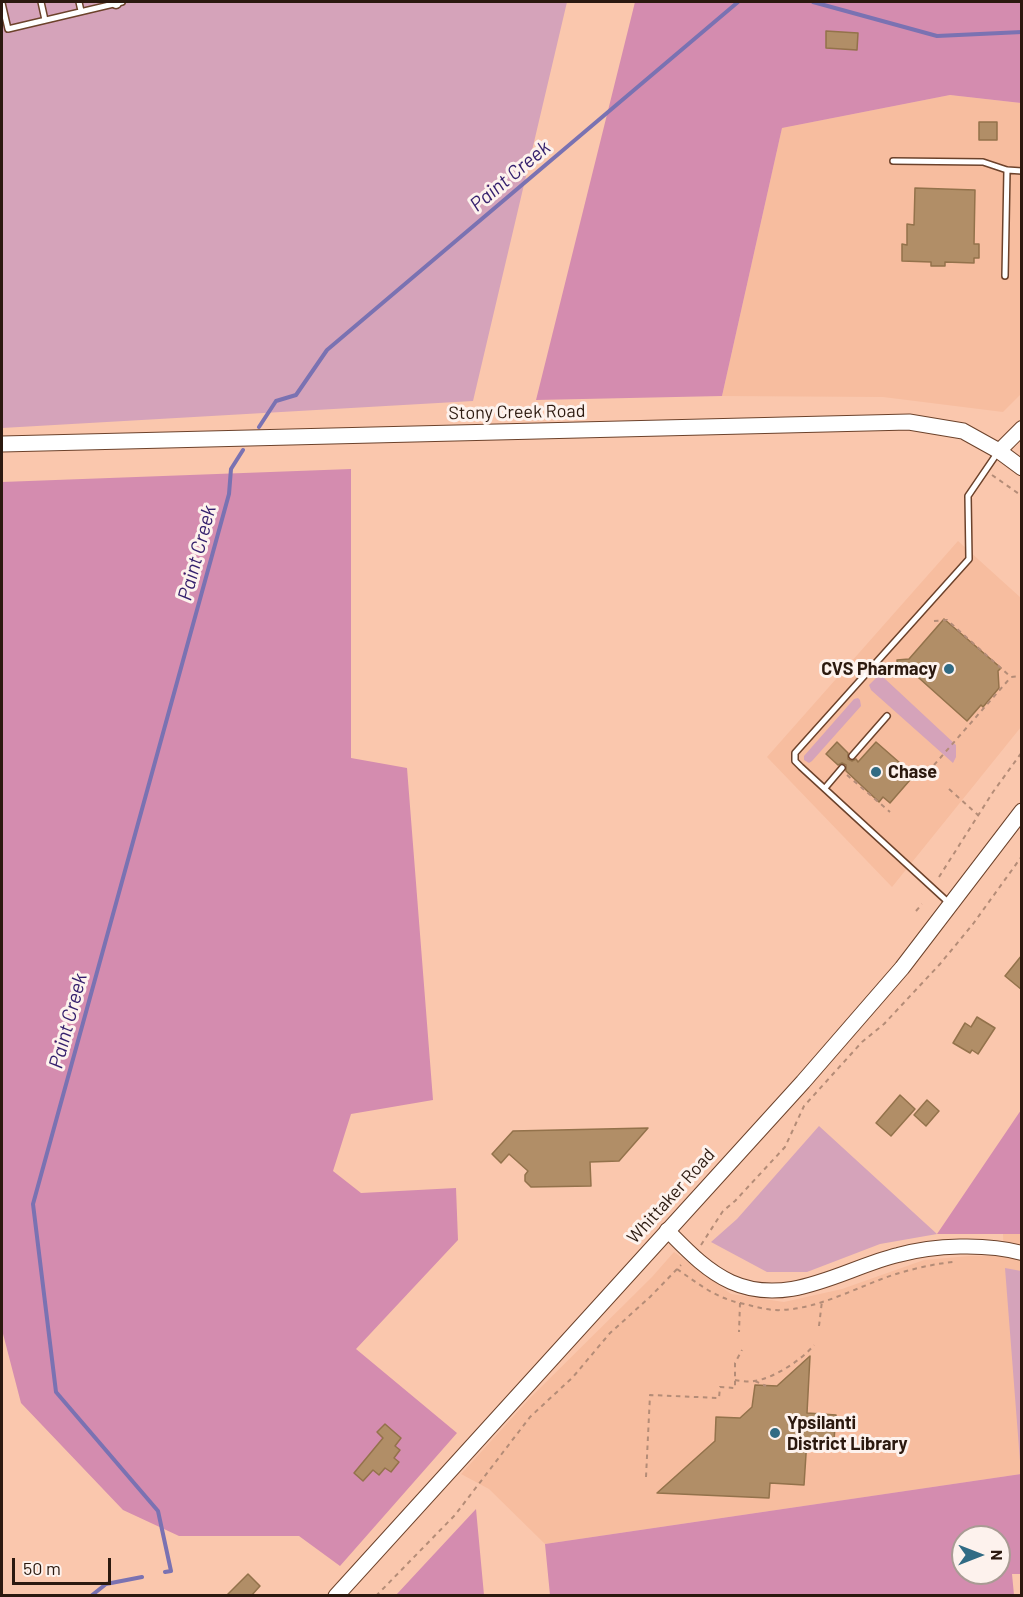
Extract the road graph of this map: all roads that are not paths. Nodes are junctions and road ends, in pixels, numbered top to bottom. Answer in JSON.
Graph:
{"nodes":[{"id":1,"x":40,"y":2,"type":"edge"},
{"id":2,"x":79,"y":2,"type":"edge"},
{"id":3,"x":118,"y":2,"type":"edge"},
{"id":4,"x":2,"y":3,"type":"edge"},
{"id":5,"x":81,"y":11,"type":"junction"},
{"id":6,"x":45,"y":20,"type":"junction"},
{"id":7,"x":892,"y":161,"type":"dead end"},
{"id":8,"x":1007,"y":170,"type":"junction"},
{"id":9,"x":1022,"y":171,"type":"edge"},
{"id":10,"x":1005,"y":276,"type":"dead end"},
{"id":11,"x":1022,"y":428,"type":"edge"},
{"id":12,"x":2,"y":444,"type":"edge"},
{"id":13,"x":999,"y":451,"type":"junction"},
{"id":14,"x":1022,"y":468,"type":"edge"},
{"id":15,"x":887,"y":716,"type":"dead end"},
{"id":16,"x":852,"y":756,"type":"dead end"},
{"id":17,"x":842,"y":768,"type":"dead end"},
{"id":18,"x":825,"y":788,"type":"junction"},
{"id":19,"x":1022,"y":811,"type":"edge"},
{"id":20,"x":951,"y":905,"type":"junction"},
{"id":21,"x":667,"y":1230,"type":"junction"},
{"id":22,"x":1022,"y":1253,"type":"edge"},
{"id":23,"x":336,"y":1596,"type":"edge"}],
"edges":[{"from":1,"to":6,"type":"lane"},
{"from":2,"to":5,"type":"lane"},
{"from":3,"to":5,"type":"lane"},
{"from":4,"to":6,"type":"lane"},
{"from":5,"to":6,"type":"lane"},
{"from":7,"to":8,"type":"lane"},
{"from":8,"to":9,"type":"lane"},
{"from":8,"to":10,"type":"lane"},
{"from":11,"to":13,"type":"street"},
{"from":12,"to":13,"type":"main road","name":"Stony Creek Road"},
{"from":13,"to":14,"type":"main road","name":"Stony Creek Road"},
{"from":13,"to":18,"type":"lane"},
{"from":15,"to":16,"type":"lane"},
{"from":17,"to":18,"type":"lane"},
{"from":18,"to":20,"type":"lane"},
{"from":19,"to":20,"type":"main road","name":"Whittaker Road"},
{"from":20,"to":21,"type":"main road","name":"Whittaker Road"},
{"from":21,"to":22,"type":"street"},
{"from":21,"to":23,"type":"main road","name":"Whittaker Road"}]}
